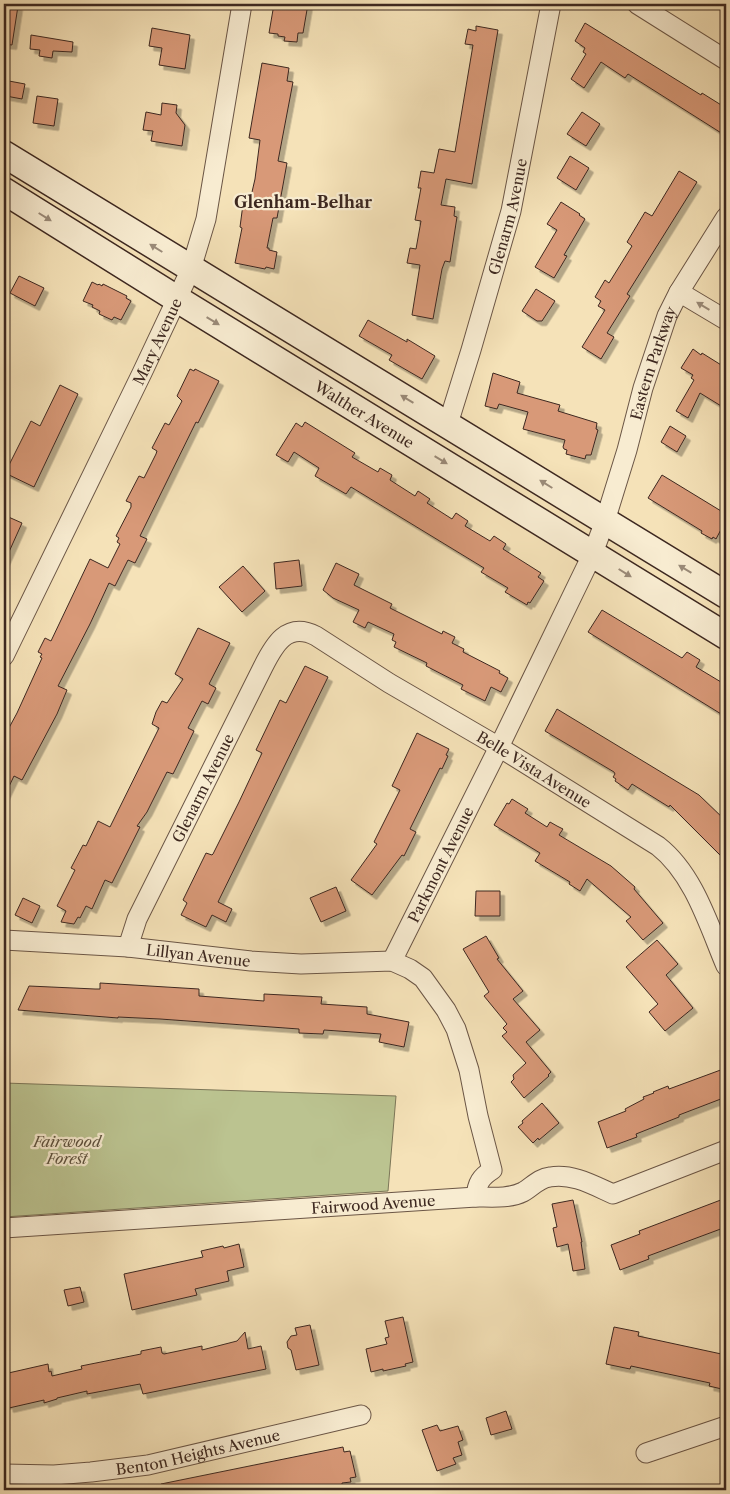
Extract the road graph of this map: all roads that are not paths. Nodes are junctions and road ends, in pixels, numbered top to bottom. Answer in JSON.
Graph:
{"nodes":[{"id":1,"x":242,"y":4,"type":"edge"},
{"id":2,"x":551,"y":4,"type":"edge"},
{"id":3,"x":637,"y":4,"type":"edge"},
{"id":4,"x":726,"y":60,"type":"edge"},
{"id":5,"x":4,"y":154,"type":"edge"},
{"id":6,"x":4,"y":192,"type":"edge"},
{"id":7,"x":726,"y":216,"type":"edge"},
{"id":8,"x":191,"y":269,"type":"junction"},
{"id":9,"x":679,"y":292,"type":"junction"},
{"id":10,"x":177,"y":299,"type":"junction"},
{"id":11,"x":726,"y":320,"type":"edge"},
{"id":12,"x":448,"y":424,"type":"junction"},
{"id":13,"x":605,"y":521,"type":"junction"},
{"id":14,"x":593,"y":553,"type":"junction"},
{"id":15,"x":726,"y":594,"type":"edge"},
{"id":16,"x":288,"y":634,"type":"joint"},
{"id":17,"x":726,"y":636,"type":"edge"},
{"id":18,"x":4,"y":656,"type":"edge"},
{"id":19,"x":499,"y":747,"type":"junction"},
{"id":20,"x":4,"y":940,"type":"edge"},
{"id":21,"x":128,"y":947,"type":"junction"},
{"id":22,"x":392,"y":960,"type":"junction"},
{"id":23,"x":726,"y":966,"type":"edge"},
{"id":24,"x":726,"y":1150,"type":"edge"},
{"id":25,"x":476,"y":1197,"type":"junction"},
{"id":26,"x":4,"y":1228,"type":"edge"},
{"id":27,"x":361,"y":1415,"type":"dead end"},
{"id":28,"x":726,"y":1426,"type":"edge"},
{"id":29,"x":646,"y":1453,"type":"dead end"},
{"id":30,"x":4,"y":1474,"type":"edge"}],
"edges":[{"from":1,"to":8,"type":"street","name":"Mary Avenue"},
{"from":2,"to":12,"type":"street","name":"Glenarm Avenue"},
{"from":3,"to":4,"type":"street"},
{"from":8,"to":5,"type":"main road","one_way":true},
{"from":6,"to":10,"type":"main road","name":"Walther Avenue","one_way":true},
{"from":7,"to":9,"type":"street","name":"Eastern Parkway"},
{"from":8,"to":10,"type":"street","name":"Mary Avenue"},
{"from":12,"to":8,"type":"main road","one_way":true},
{"from":11,"to":9,"type":"street","one_way":true},
{"from":9,"to":13,"type":"street","name":"Eastern Parkway"},
{"from":10,"to":14,"type":"main road","name":"Walther Avenue","one_way":true},
{"from":10,"to":18,"type":"street","name":"Mary Avenue"},
{"from":13,"to":12,"type":"main road","one_way":true},
{"from":13,"to":14,"type":"street","name":"Parkmont Avenue"},
{"from":15,"to":13,"type":"main road","one_way":true},
{"from":14,"to":17,"type":"main road","name":"Walther Avenue","one_way":true},
{"from":14,"to":19,"type":"street","name":"Parkmont Avenue"},
{"from":16,"to":19,"type":"street","name":"Belle Vista Avenue"},
{"from":16,"to":21,"type":"street","name":"Glenarm Avenue"},
{"from":19,"to":22,"type":"street","name":"Parkmont Avenue"},
{"from":19,"to":23,"type":"street","name":"Belle Vista Avenue"},
{"from":20,"to":21,"type":"street","name":"Lillyan Avenue"},
{"from":21,"to":22,"type":"street","name":"Lillyan Avenue"},
{"from":22,"to":25,"type":"street"},
{"from":24,"to":25,"type":"street","name":"Fairwood Avenue"},
{"from":25,"to":26,"type":"street","name":"Fairwood Avenue"},
{"from":27,"to":30,"type":"street","name":"Benton Heights Avenue"},
{"from":28,"to":29,"type":"street"}]}
